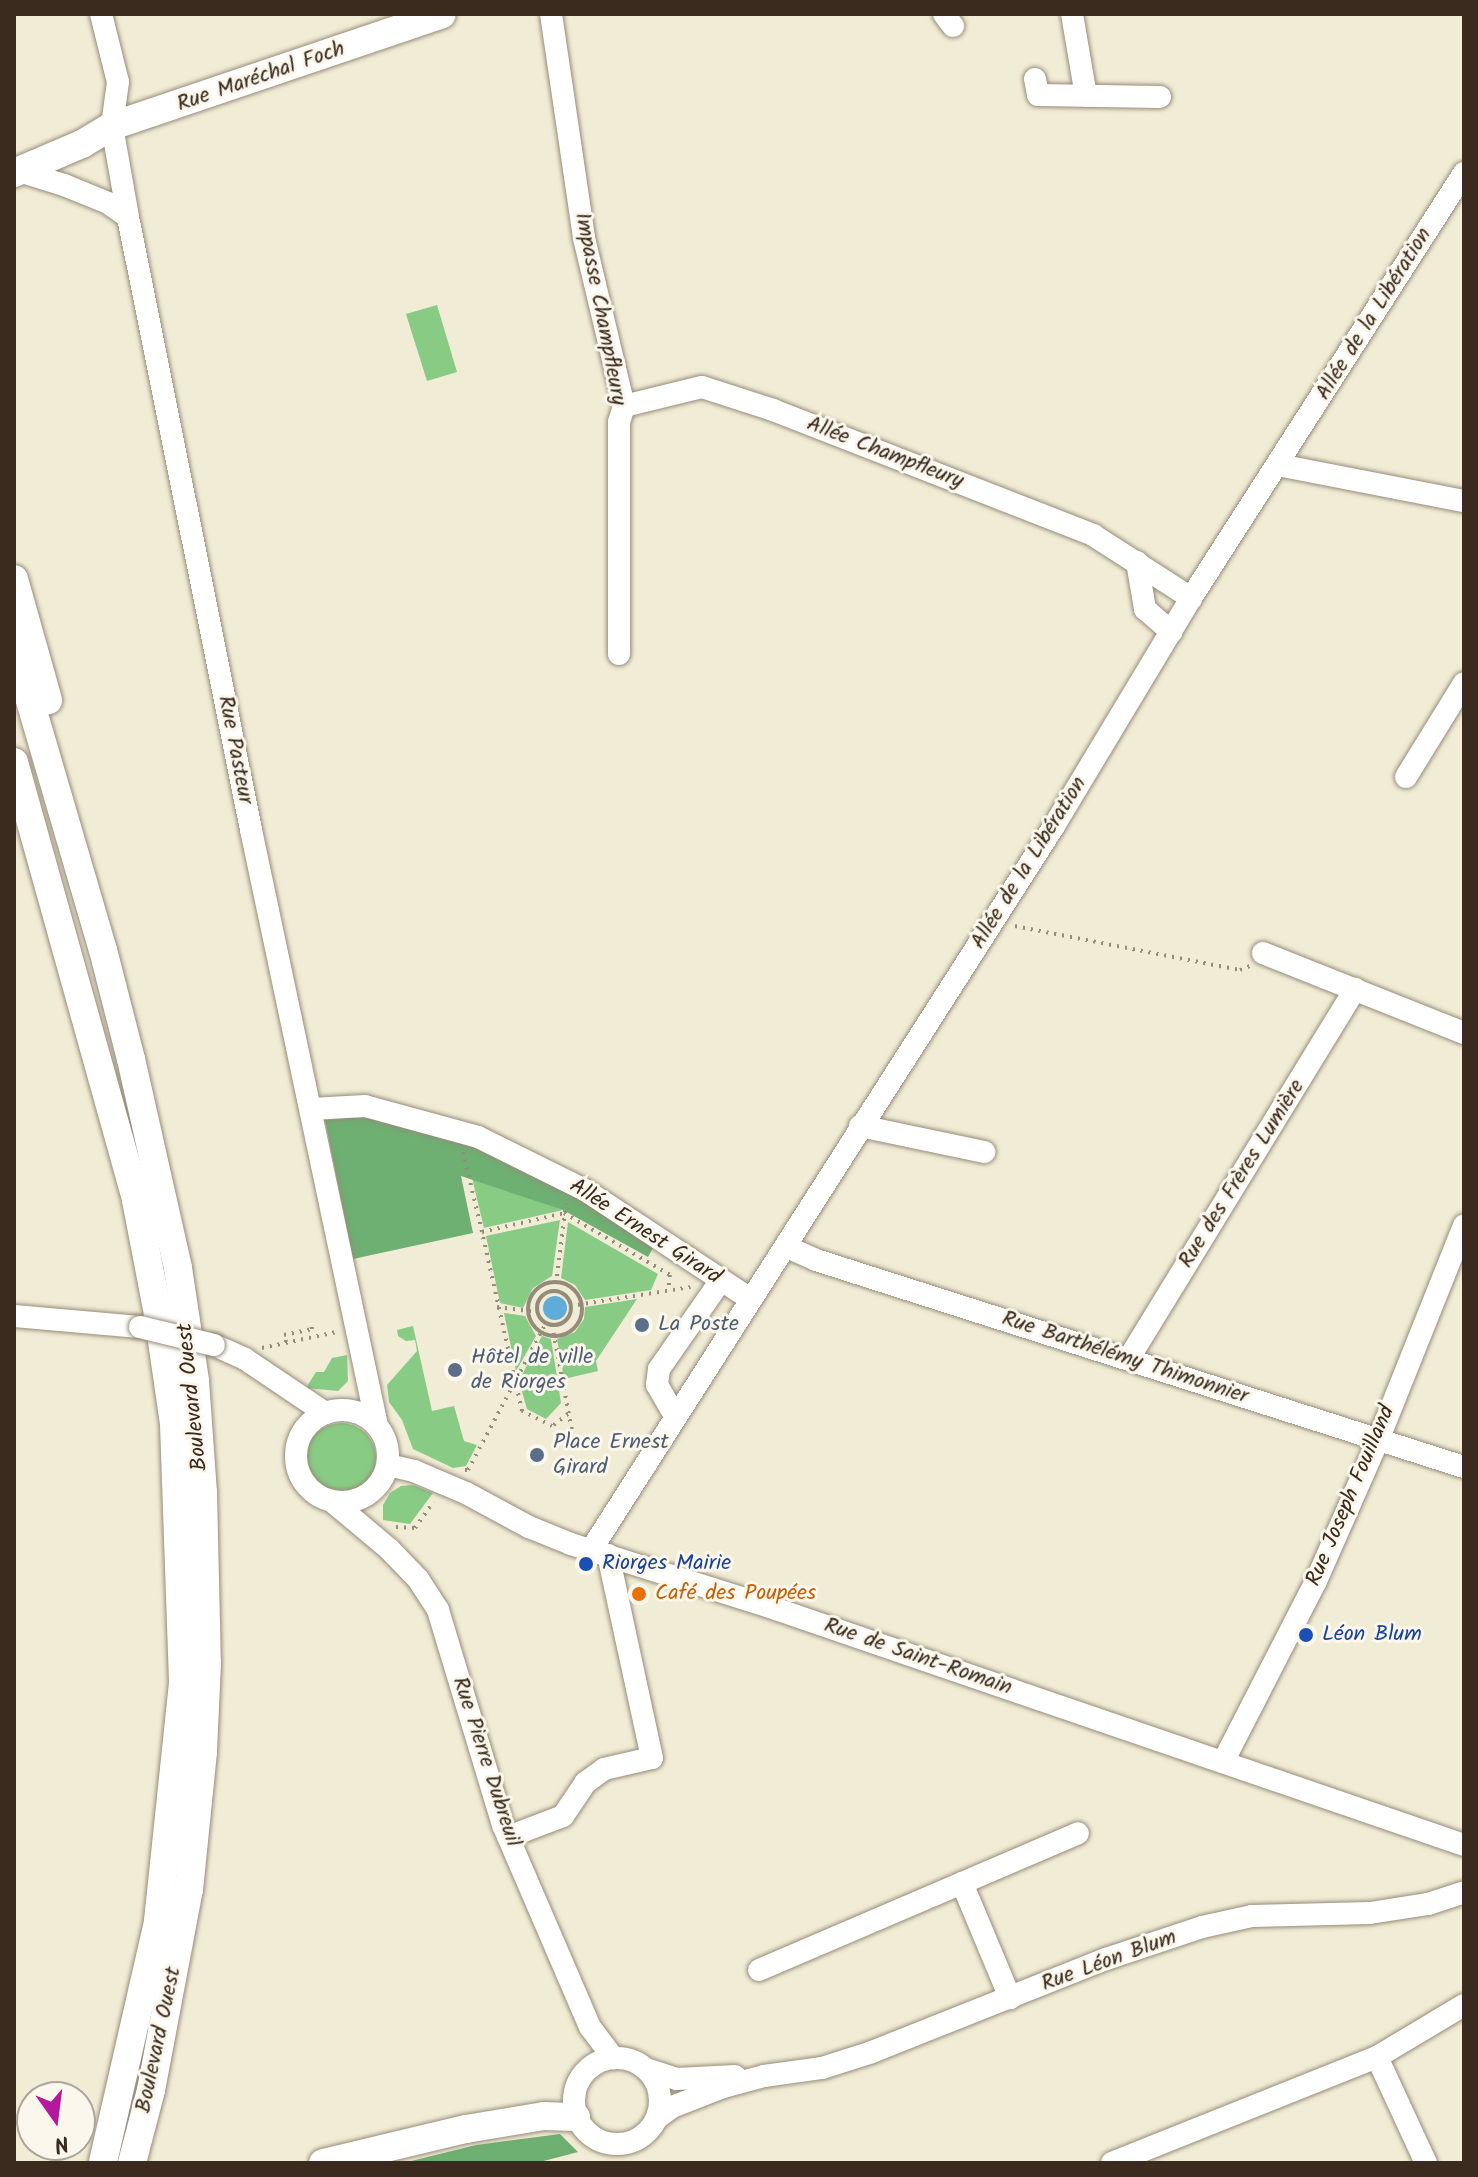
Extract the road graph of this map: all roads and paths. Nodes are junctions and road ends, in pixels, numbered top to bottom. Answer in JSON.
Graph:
{"nodes":[{"id":1,"x":101,"y":14,"type":"edge"},
{"id":2,"x":442,"y":14,"type":"edge"},
{"id":3,"x":551,"y":14,"type":"edge"},
{"id":4,"x":1072,"y":14,"type":"edge"},
{"id":5,"x":1035,"y":79,"type":"dead end"},
{"id":6,"x":1086,"y":96,"type":"junction"},
{"id":7,"x":1160,"y":97,"type":"dead end"},
{"id":8,"x":112,"y":126,"type":"junction"},
{"id":9,"x":16,"y":168,"type":"edge"},
{"id":10,"x":1464,"y":173,"type":"edge"},
{"id":11,"x":128,"y":217,"type":"junction"},
{"id":12,"x":624,"y":406,"type":"junction"},
{"id":13,"x":1278,"y":465,"type":"junction"},
{"id":14,"x":1464,"y":501,"type":"edge"},
{"id":15,"x":1137,"y":562,"type":"junction"},
{"id":16,"x":14,"y":579,"type":"edge"},
{"id":17,"x":1191,"y":598,"type":"junction"},
{"id":18,"x":1171,"y":632,"type":"junction"},
{"id":19,"x":14,"y":646,"type":"edge"},
{"id":20,"x":619,"y":654,"type":"dead end"},
{"id":21,"x":1464,"y":683,"type":"edge"},
{"id":22,"x":14,"y":762,"type":"edge"},
{"id":23,"x":1406,"y":777,"type":"dead end"},
{"id":24,"x":992,"y":921,"type":"junction"},
{"id":25,"x":103,"y":950,"type":"junction"},
{"id":26,"x":1269,"y":955,"type":"joint"},
{"id":27,"x":1355,"y":989,"type":"junction"},
{"id":28,"x":1464,"y":1033,"type":"edge"},
{"id":29,"x":311,"y":1109,"type":"junction"},
{"id":30,"x":860,"y":1126,"type":"junction"},
{"id":31,"x":458,"y":1132,"type":"junction"},
{"id":32,"x":984,"y":1152,"type":"dead end"},
{"id":33,"x":569,"y":1182,"type":"junction"},
{"id":34,"x":564,"y":1213,"type":"junction"},
{"id":35,"x":1464,"y":1225,"type":"edge"},
{"id":36,"x":482,"y":1232,"type":"junction"},
{"id":37,"x":787,"y":1247,"type":"junction"},
{"id":38,"x":721,"y":1280,"type":"junction"},
{"id":39,"x":556,"y":1283,"type":"junction"},
{"id":40,"x":668,"y":1291,"type":"junction"},
{"id":41,"x":555,"y":1292,"type":"junction"},
{"id":42,"x":750,"y":1299,"type":"junction"},
{"id":43,"x":581,"y":1305,"type":"junction"},
{"id":44,"x":570,"y":1306,"type":"junction"},
{"id":45,"x":497,"y":1307,"type":"junction"},
{"id":46,"x":537,"y":1312,"type":"junction"},
{"id":47,"x":528,"y":1313,"type":"junction"},
{"id":48,"x":14,"y":1316,"type":"edge"},
{"id":49,"x":311,"y":1322,"type":"dead end"},
{"id":50,"x":549,"y":1324,"type":"junction"},
{"id":51,"x":358,"y":1327,"type":"junction"},
{"id":52,"x":542,"y":1332,"type":"junction"},
{"id":53,"x":553,"y":1336,"type":"junction"},
{"id":54,"x":286,"y":1342,"type":"junction"},
{"id":55,"x":224,"y":1349,"type":"junction"},
{"id":56,"x":1129,"y":1358,"type":"junction"},
{"id":57,"x":367,"y":1371,"type":"junction"},
{"id":58,"x":277,"y":1383,"type":"junction"},
{"id":59,"x":515,"y":1384,"type":"junction"},
{"id":60,"x":334,"y":1411,"type":"junction"},
{"id":61,"x":568,"y":1414,"type":"junction"},
{"id":62,"x":675,"y":1416,"type":"junction"},
{"id":63,"x":377,"y":1426,"type":"junction"},
{"id":64,"x":300,"y":1436,"type":"junction"},
{"id":65,"x":573,"y":1436,"type":"dead end"},
{"id":66,"x":1379,"y":1438,"type":"junction"},
{"id":67,"x":388,"y":1465,"type":"junction"},
{"id":68,"x":1464,"y":1467,"type":"edge"},
{"id":69,"x":445,"y":1484,"type":"junction"},
{"id":70,"x":373,"y":1491,"type":"junction"},
{"id":71,"x":333,"y":1502,"type":"junction"},
{"id":72,"x":379,"y":1526,"type":"junction"},
{"id":73,"x":389,"y":1549,"type":"junction"},
{"id":74,"x":599,"y":1552,"type":"junction"},
{"id":75,"x":1224,"y":1760,"type":"junction"},
{"id":76,"x":1078,"y":1833,"type":"dead end"},
{"id":77,"x":508,"y":1837,"type":"junction"},
{"id":78,"x":1461,"y":1840,"type":"edge"},
{"id":79,"x":962,"y":1883,"type":"junction"},
{"id":80,"x":1464,"y":1892,"type":"edge"},
{"id":81,"x":759,"y":1970,"type":"dead end"},
{"id":82,"x":1010,"y":1998,"type":"junction"},
{"id":83,"x":1464,"y":2005,"type":"edge"},
{"id":84,"x":1377,"y":2057,"type":"junction"},
{"id":85,"x":605,"y":2060,"type":"junction"},
{"id":86,"x":649,"y":2070,"type":"junction"},
{"id":87,"x":764,"y":2076,"type":"junction"},
{"id":88,"x":576,"y":2117,"type":"junction"},
{"id":89,"x":657,"y":2118,"type":"junction"},
{"id":90,"x":613,"y":2153,"type":"edge"},
{"id":91,"x":103,"y":2163,"type":"edge"},
{"id":92,"x":132,"y":2163,"type":"edge"},
{"id":93,"x":323,"y":2163,"type":"edge"},
{"id":94,"x":1112,"y":2163,"type":"edge"},
{"id":95,"x":1426,"y":2163,"type":"edge"}],
"edges":[{"from":1,"to":8,"type":"street","name":"Rue Pasteur"},
{"from":2,"to":8,"type":"main road","name":"Rue Maréchal Foch"},
{"from":3,"to":12,"type":"street","name":"Impasse Champfleury"},
{"from":4,"to":6,"type":"street"},
{"from":5,"to":6,"type":"street"},
{"from":6,"to":7,"type":"street"},
{"from":8,"to":9,"type":"main road","name":"Rue Maréchal Foch"},
{"from":8,"to":11,"type":"street","name":"Rue Pasteur"},
{"from":9,"to":11,"type":"street"},
{"from":10,"to":13,"type":"street","name":"Allée de la Libération"},
{"from":11,"to":29,"type":"street","name":"Rue Pasteur"},
{"from":12,"to":15,"type":"street","name":"Allée Champfleury"},
{"from":12,"to":20,"type":"street","name":"Impasse Champfleury"},
{"from":13,"to":14,"type":"street"},
{"from":13,"to":17,"type":"street","name":"Allée de la Libération"},
{"from":15,"to":17,"type":"street","name":"Allée Champfleury"},
{"from":15,"to":18,"type":"street"},
{"from":16,"to":25,"type":"main road"},
{"from":17,"to":18,"type":"street","name":"Allée de la Libération"},
{"from":18,"to":24,"type":"street","name":"Allée de la Libération"},
{"from":19,"to":25,"type":"main road","name":"Boulevard Ouest"},
{"from":21,"to":23,"type":"street"},
{"from":22,"to":91,"type":"main road","name":"Boulevard Ouest"},
{"from":24,"to":26,"type":"path"},
{"from":24,"to":30,"type":"street","name":"Allée de la Libération"},
{"from":25,"to":92,"type":"main road","name":"Boulevard Ouest"},
{"from":26,"to":27,"type":"street"},
{"from":27,"to":28,"type":"street"},
{"from":27,"to":56,"type":"street","name":"Rue des Frères Lumière"},
{"from":29,"to":31,"type":"street","name":"Allée Ernest Girard"},
{"from":29,"to":51,"type":"street","name":"Rue Pasteur"},
{"from":30,"to":32,"type":"street"},
{"from":30,"to":37,"type":"street","name":"Allée de la Libération"},
{"from":31,"to":33,"type":"street","name":"Allée Ernest Girard"},
{"from":31,"to":36,"type":"path"},
{"from":33,"to":34,"type":"path"},
{"from":33,"to":38,"type":"street","name":"Allée Ernest Girard"},
{"from":34,"to":36,"type":"path"},
{"from":34,"to":39,"type":"path"},
{"from":34,"to":40,"type":"path"},
{"from":35,"to":66,"type":"street","name":"Rue Joseph Fouilland"},
{"from":36,"to":45,"type":"path"},
{"from":37,"to":42,"type":"street","name":"Allée de la Libération"},
{"from":37,"to":56,"type":"street","name":"Rue Barthélémy Thimonnier"},
{"from":38,"to":40,"type":"path"},
{"from":38,"to":42,"type":"street","name":"Allée Ernest Girard"},
{"from":38,"to":62,"type":"street"},
{"from":39,"to":41,"type":"path"},
{"from":39,"to":43,"type":"path"},
{"from":39,"to":47,"type":"path"},
{"from":40,"to":43,"type":"path"},
{"from":41,"to":44,"type":"path"},
{"from":41,"to":46,"type":"path"},
{"from":42,"to":62,"type":"street","name":"Allée de la Libération"},
{"from":43,"to":44,"type":"path"},
{"from":43,"to":53,"type":"path"},
{"from":44,"to":50,"type":"path"},
{"from":45,"to":47,"type":"path"},
{"from":45,"to":59,"type":"path"},
{"from":46,"to":47,"type":"path"},
{"from":46,"to":50,"type":"path"},
{"from":47,"to":52,"type":"path"},
{"from":48,"to":55,"type":"street","bridge":true},
{"from":49,"to":54,"type":"path"},
{"from":50,"to":52,"type":"path"},
{"from":50,"to":53,"type":"path"},
{"from":51,"to":54,"type":"path"},
{"from":51,"to":57,"type":"street","name":"Rue Pasteur"},
{"from":52,"to":53,"type":"path"},
{"from":52,"to":59,"type":"path"},
{"from":53,"to":61,"type":"path"},
{"from":54,"to":55,"type":"path"},
{"from":55,"to":58,"type":"street"},
{"from":56,"to":66,"type":"street","name":"Rue Barthélémy Thimonnier"},
{"from":57,"to":60,"type":"street"},
{"from":57,"to":63,"type":"street","name":"Rue Pasteur"},
{"from":58,"to":60,"type":"street"},
{"from":58,"to":64,"type":"street"},
{"from":59,"to":61,"type":"path"},
{"from":59,"to":69,"type":"path"},
{"from":60,"to":63,"type":"street"},
{"from":60,"to":64,"type":"street"},
{"from":61,"to":65,"type":"path"},
{"from":62,"to":74,"type":"street","name":"Allée de la Libération"},
{"from":63,"to":67,"type":"street"},
{"from":64,"to":71,"type":"street"},
{"from":66,"to":68,"type":"street","name":"Rue Barthélémy Thimonnier"},
{"from":66,"to":75,"type":"street","name":"Rue Joseph Fouilland"},
{"from":67,"to":69,"type":"street","name":"Rue de Saint-Romain"},
{"from":67,"to":70,"type":"street"},
{"from":69,"to":72,"type":"path"},
{"from":69,"to":74,"type":"street","name":"Rue de Saint-Romain"},
{"from":70,"to":71,"type":"street"},
{"from":70,"to":72,"type":"street","name":"Rue Pierre Dubreuil"},
{"from":71,"to":73,"type":"street","name":"Rue Pierre Dubreuil"},
{"from":72,"to":73,"type":"street","name":"Rue Pierre Dubreuil"},
{"from":73,"to":77,"type":"street","name":"Rue Pierre Dubreuil"},
{"from":74,"to":75,"type":"street","name":"Rue de Saint-Romain"},
{"from":74,"to":77,"type":"street"},
{"from":75,"to":78,"type":"street","name":"Rue de Saint-Romain"},
{"from":76,"to":79,"type":"street"},
{"from":77,"to":85,"type":"street","name":"Rue Pierre Dubreuil"},
{"from":79,"to":81,"type":"street"},
{"from":79,"to":82,"type":"street"},
{"from":80,"to":82,"type":"street","name":"Rue Léon Blum"},
{"from":82,"to":87,"type":"street","name":"Rue Léon Blum"},
{"from":83,"to":84,"type":"street"},
{"from":84,"to":94,"type":"street"},
{"from":84,"to":95,"type":"street"},
{"from":85,"to":86,"type":"street"},
{"from":85,"to":88,"type":"street"},
{"from":86,"to":87,"type":"street","name":"Rue Léon Blum"},
{"from":86,"to":89,"type":"street"},
{"from":87,"to":89,"type":"street","name":"Rue Léon Blum"},
{"from":88,"to":90,"type":"street"},
{"from":88,"to":93,"type":"main road"},
{"from":89,"to":90,"type":"street"}]}
